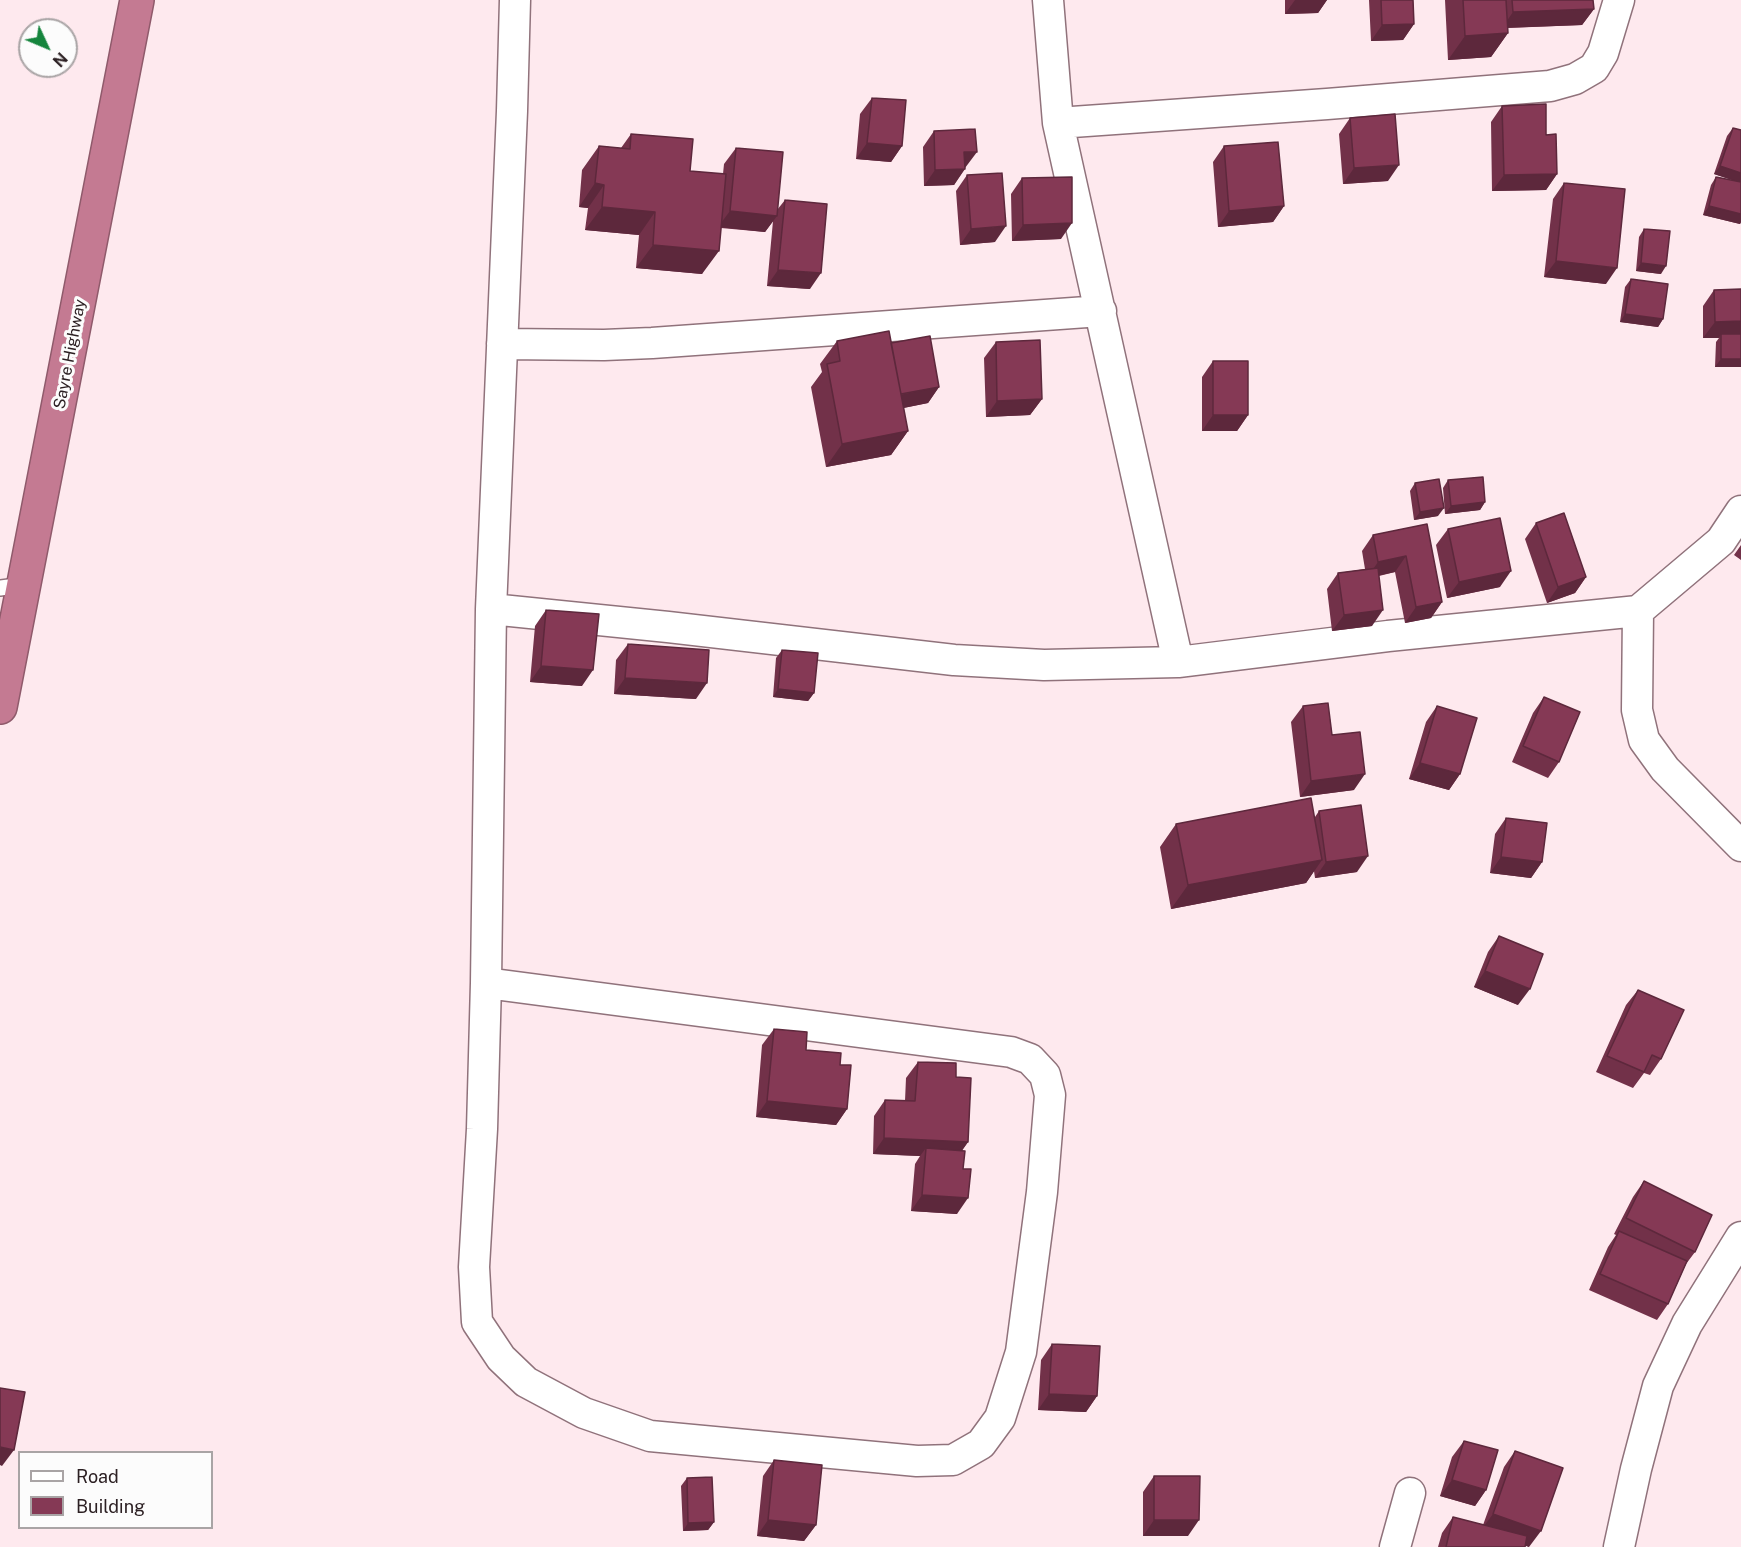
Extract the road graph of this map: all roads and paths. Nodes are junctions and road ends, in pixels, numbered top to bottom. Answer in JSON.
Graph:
{"nodes":[{"id":1,"x":137,"y":0,"type":"edge"},
{"id":2,"x":515,"y":0,"type":"edge"},
{"id":3,"x":1048,"y":0,"type":"edge"},
{"id":4,"x":1619,"y":0,"type":"edge"},
{"id":5,"x":1058,"y":123,"type":"junction"},
{"id":6,"x":1101,"y":311,"type":"junction"},
{"id":7,"x":502,"y":344,"type":"junction"},
{"id":8,"x":1741,"y":511,"type":"edge"},
{"id":9,"x":12,"y":587,"type":"edge"},
{"id":10,"x":491,"y":609,"type":"junction"},
{"id":11,"x":1638,"y":611,"type":"junction"},
{"id":12,"x":1178,"y":662,"type":"junction"},
{"id":13,"x":0,"y":703,"type":"edge"},
{"id":14,"x":1741,"y":846,"type":"edge"},
{"id":15,"x":486,"y":983,"type":"junction"},
{"id":16,"x":1741,"y":1237,"type":"edge"},
{"id":17,"x":1410,"y":1493,"type":"dead end"},
{"id":18,"x":1395,"y":1547,"type":"edge"},
{"id":19,"x":1619,"y":1547,"type":"edge"}],
"edges":[{"from":1,"to":9,"type":"highway","name":"Sayre Highway"},
{"from":2,"to":7,"type":"street"},
{"from":3,"to":5,"type":"street"},
{"from":4,"to":5,"type":"street"},
{"from":5,"to":6,"type":"street"},
{"from":6,"to":7,"type":"street"},
{"from":6,"to":12,"type":"street"},
{"from":7,"to":10,"type":"street"},
{"from":8,"to":11,"type":"street"},
{"from":9,"to":13,"type":"highway","name":"Sayre Highway"},
{"from":10,"to":12,"type":"street"},
{"from":10,"to":15,"type":"street"},
{"from":11,"to":12,"type":"street"},
{"from":11,"to":14,"type":"street"},
{"from":15,"to":15,"type":"street"},
{"from":16,"to":19,"type":"street"},
{"from":17,"to":18,"type":"street"}]}
